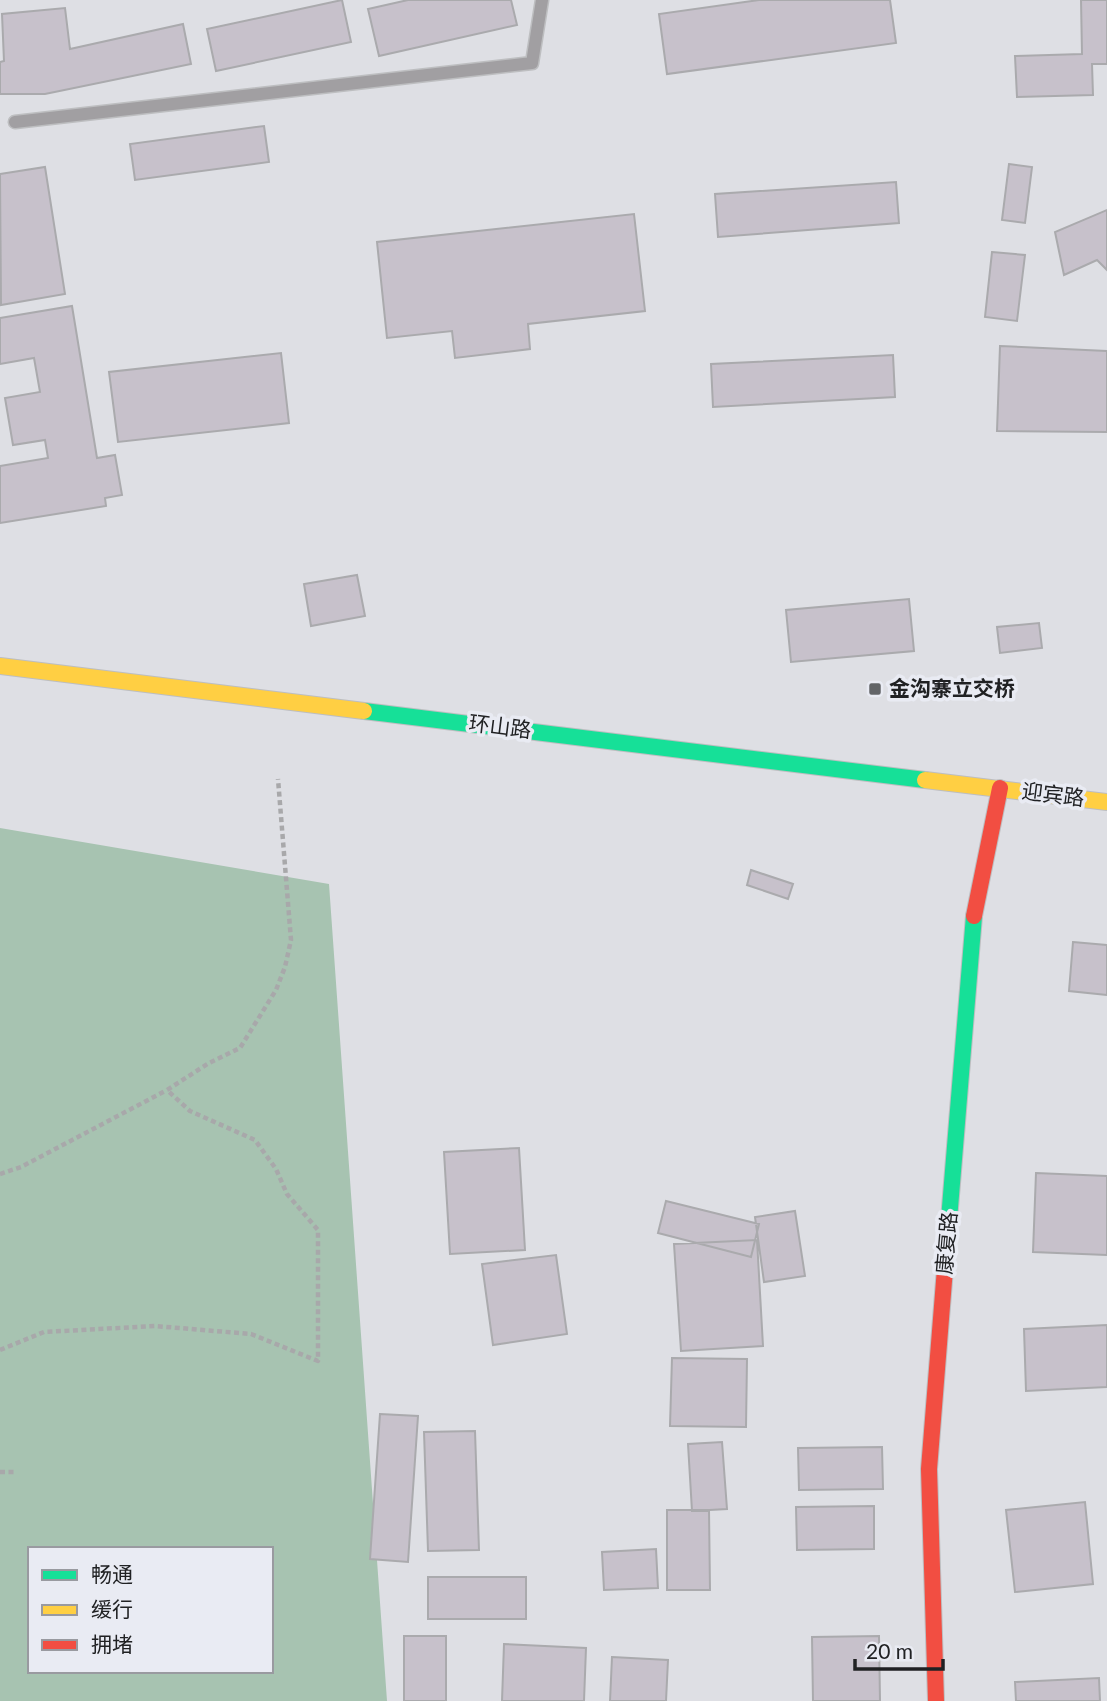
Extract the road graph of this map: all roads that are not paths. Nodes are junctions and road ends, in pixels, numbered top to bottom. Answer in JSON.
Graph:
{"nodes":[{"id":1,"x":542,"y":0,"type":"edge"},
{"id":2,"x":15,"y":122,"type":"dead end"},
{"id":3,"x":0,"y":666,"type":"edge"},
{"id":4,"x":1000,"y":788,"type":"junction"},
{"id":5,"x":1105,"y":801,"type":"edge"},
{"id":6,"x":936,"y":1701,"type":"edge"}],
"edges":[{"from":1,"to":2,"type":"lane"},
{"from":3,"to":4,"type":"main road","name":"环山路"},
{"from":4,"to":5,"type":"main road","name":"迎宾路"},
{"from":4,"to":6,"type":"main road","name":"康复路"}]}
